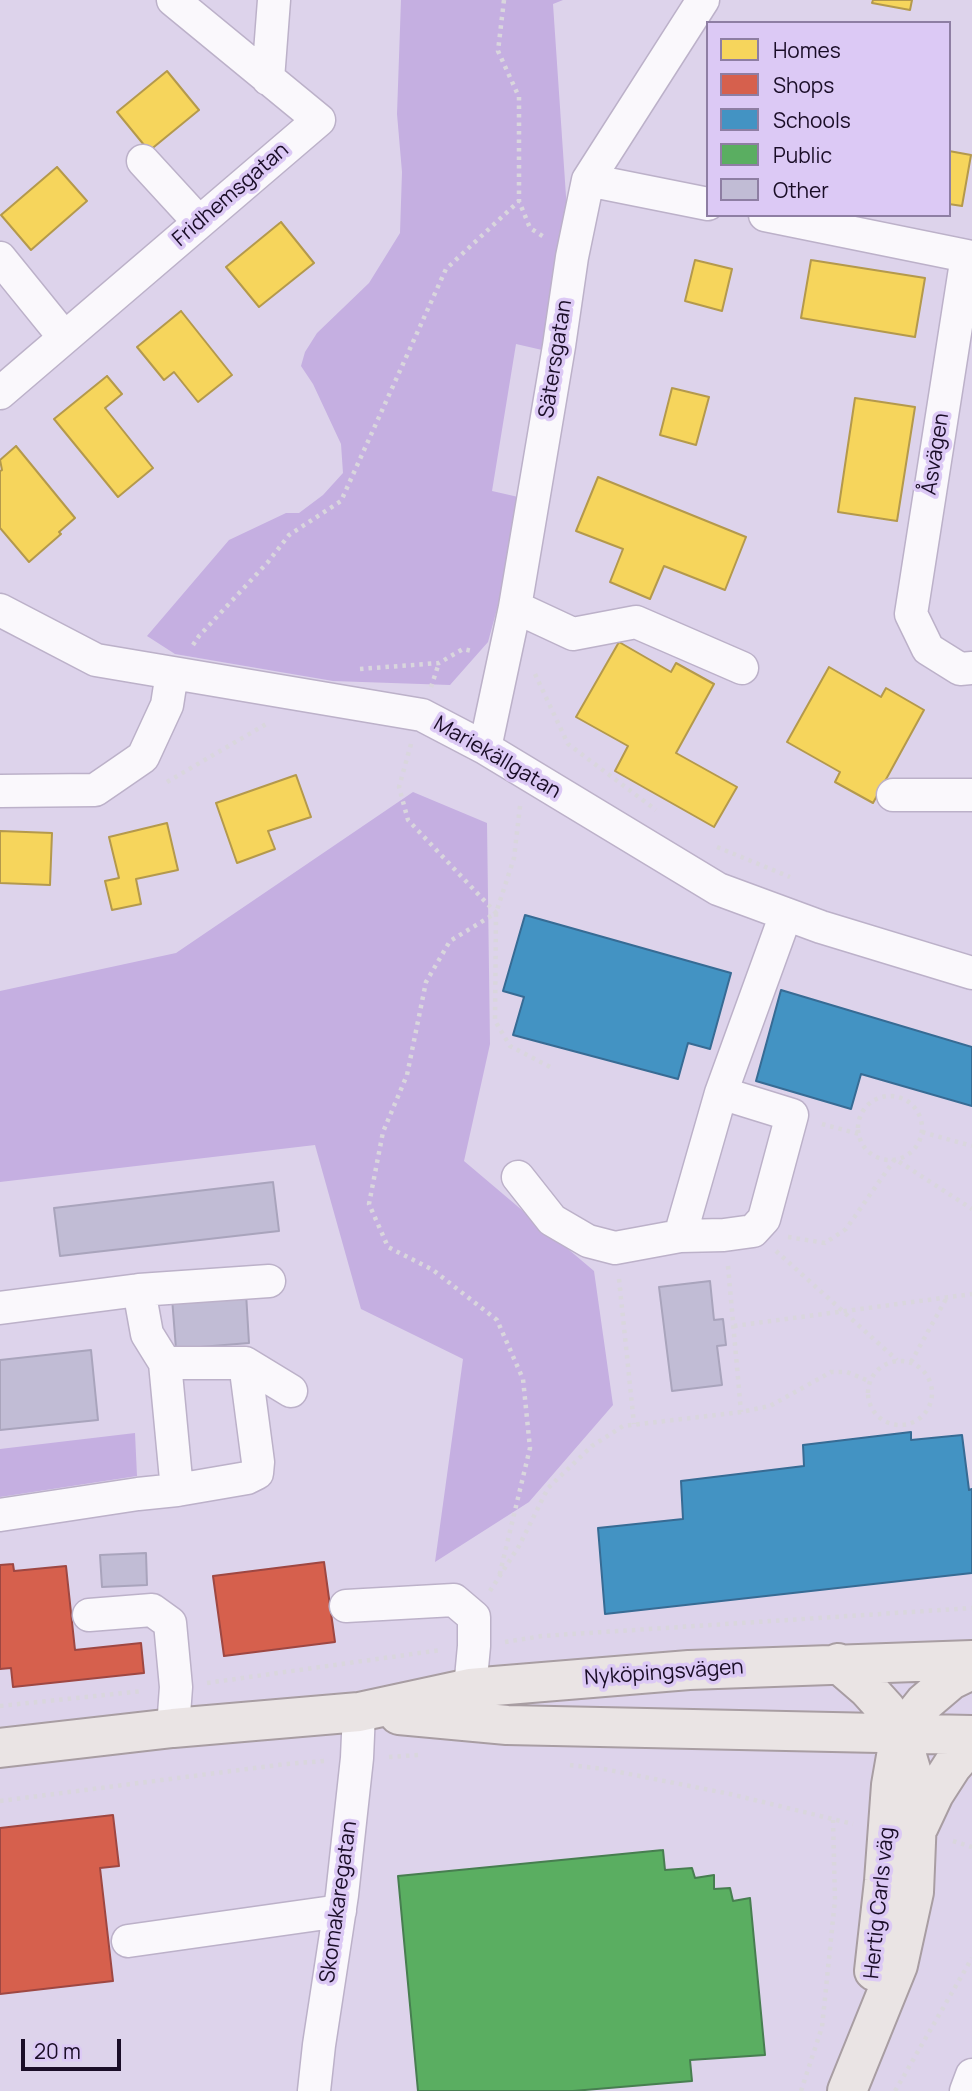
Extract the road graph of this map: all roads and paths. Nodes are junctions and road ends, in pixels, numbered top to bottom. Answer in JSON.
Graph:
{"nodes":[{"id":1,"x":173,"y":0,"type":"edge"},
{"id":2,"x":274,"y":0,"type":"edge"},
{"id":3,"x":504,"y":0,"type":"edge"},
{"id":4,"x":703,"y":0,"type":"edge"},
{"id":5,"x":268,"y":79,"type":"junction"},
{"id":6,"x":143,"y":161,"type":"dead end"},
{"id":7,"x":588,"y":180,"type":"junction"},
{"id":8,"x":519,"y":201,"type":"junction"},
{"id":9,"x":706,"y":204,"type":"edge"},
{"id":10,"x":775,"y":217,"type":"edge"},
{"id":11,"x":199,"y":222,"type":"junction"},
{"id":12,"x":970,"y":256,"type":"edge"},
{"id":13,"x":572,"y":257,"type":"junction"},
{"id":14,"x":0,"y":258,"type":"edge"},
{"id":15,"x":64,"y":337,"type":"junction"},
{"id":16,"x":0,"y":393,"type":"edge"},
{"id":17,"x":515,"y":607,"type":"junction"},
{"id":18,"x":0,"y":610,"type":"edge"},
{"id":19,"x":181,"y":663,"type":"junction"},
{"id":20,"x":439,"y":663,"type":"dead end"},
{"id":21,"x":743,"y":668,"type":"dead end"},
{"id":22,"x":972,"y":668,"type":"edge"},
{"id":23,"x":270,"y":722,"type":"dead end"},
{"id":24,"x":417,"y":730,"type":"junction"},
{"id":25,"x":399,"y":740,"type":"dead end"},
{"id":26,"x":485,"y":748,"type":"junction"},
{"id":27,"x":114,"y":777,"type":"junction"},
{"id":28,"x":0,"y":791,"type":"edge"},
{"id":29,"x":893,"y":795,"type":"dead end"},
{"id":30,"x":972,"y":795,"type":"edge"},
{"id":31,"x":520,"y":804,"type":"dead end"},
{"id":32,"x":496,"y":913,"type":"junction"},
{"id":33,"x":786,"y":914,"type":"junction"},
{"id":34,"x":972,"y":973,"type":"edge"},
{"id":35,"x":552,"y":1068,"type":"dead end"},
{"id":36,"x":721,"y":1093,"type":"junction"},
{"id":37,"x":922,"y":1132,"type":"junction"},
{"id":38,"x":972,"y":1146,"type":"edge"},
{"id":39,"x":895,"y":1159,"type":"junction"},
{"id":40,"x":519,"y":1177,"type":"dead end"},
{"id":41,"x":972,"y":1209,"type":"edge"},
{"id":42,"x":739,"y":1233,"type":"junction"},
{"id":43,"x":680,"y":1236,"type":"junction"},
{"id":44,"x":615,"y":1248,"type":"junction"},
{"id":45,"x":269,"y":1281,"type":"dead end"},
{"id":46,"x":139,"y":1290,"type":"junction"},
{"id":47,"x":972,"y":1294,"type":"edge"},
{"id":48,"x":947,"y":1298,"type":"junction"},
{"id":49,"x":0,"y":1308,"type":"edge"},
{"id":50,"x":844,"y":1311,"type":"junction"},
{"id":51,"x":734,"y":1326,"type":"junction"},
{"id":52,"x":897,"y":1361,"type":"junction"},
{"id":53,"x":165,"y":1363,"type":"junction"},
{"id":54,"x":245,"y":1363,"type":"junction"},
{"id":55,"x":911,"y":1363,"type":"junction"},
{"id":56,"x":869,"y":1381,"type":"junction"},
{"id":57,"x":291,"y":1391,"type":"dead end"},
{"id":58,"x":741,"y":1412,"type":"junction"},
{"id":59,"x":634,"y":1424,"type":"junction"},
{"id":60,"x":177,"y":1490,"type":"junction"},
{"id":61,"x":0,"y":1515,"type":"edge"},
{"id":62,"x":499,"y":1577,"type":"junction"},
{"id":63,"x":346,"y":1606,"type":"dead end"},
{"id":64,"x":972,"y":1608,"type":"edge"},
{"id":65,"x":89,"y":1615,"type":"dead end"},
{"id":66,"x":474,"y":1632,"type":"junction"},
{"id":67,"x":972,"y":1660,"type":"edge"},
{"id":68,"x":838,"y":1663,"type":"junction"},
{"id":69,"x":972,"y":1670,"type":"edge"},
{"id":70,"x":176,"y":1687,"type":"junction"},
{"id":71,"x":469,"y":1705,"type":"junction"},
{"id":72,"x":0,"y":1706,"type":"edge"},
{"id":73,"x":359,"y":1712,"type":"junction"},
{"id":74,"x":173,"y":1728,"type":"junction"},
{"id":75,"x":900,"y":1733,"type":"junction"},
{"id":76,"x":972,"y":1735,"type":"edge"},
{"id":77,"x":972,"y":1743,"type":"edge"},
{"id":78,"x":0,"y":1748,"type":"edge"},
{"id":79,"x":423,"y":1755,"type":"dead end"},
{"id":80,"x":357,"y":1758,"type":"junction"},
{"id":81,"x":566,"y":1764,"type":"dead end"},
{"id":82,"x":0,"y":1801,"type":"edge"},
{"id":83,"x":935,"y":1835,"type":"junction"},
{"id":84,"x":972,"y":1846,"type":"edge"},
{"id":85,"x":340,"y":1911,"type":"junction"},
{"id":86,"x":128,"y":1941,"type":"dead end"},
{"id":87,"x":972,"y":1958,"type":"edge"},
{"id":88,"x":972,"y":2075,"type":"edge"},
{"id":89,"x":851,"y":2082,"type":"edge"},
{"id":90,"x":314,"y":2091,"type":"edge"},
{"id":91,"x":800,"y":2091,"type":"edge"},
{"id":92,"x":895,"y":2091,"type":"edge"},
{"id":93,"x":966,"y":2091,"type":"edge"}],
"edges":[{"from":1,"to":5,"type":"street","name":"Fridhemsgatan"},
{"from":2,"to":5,"type":"street"},
{"from":3,"to":8,"type":"path"},
{"from":4,"to":7,"type":"street","name":"Sätersgatan"},
{"from":5,"to":11,"type":"street","name":"Fridhemsgatan"},
{"from":6,"to":11,"type":"street"},
{"from":7,"to":9,"type":"street"},
{"from":7,"to":13,"type":"street","name":"Sätersgatan"},
{"from":8,"to":13,"type":"path"},
{"from":8,"to":19,"type":"path"},
{"from":10,"to":12,"type":"street"},
{"from":11,"to":15,"type":"street","name":"Fridhemsgatan"},
{"from":12,"to":22,"type":"street","name":"Åsvägen"},
{"from":13,"to":17,"type":"street","name":"Sätersgatan"},
{"from":14,"to":15,"type":"street"},
{"from":15,"to":16,"type":"street","name":"Fridhemsgatan"},
{"from":17,"to":21,"type":"street"},
{"from":17,"to":26,"type":"street","name":"Sätersgatan"},
{"from":18,"to":19,"type":"street","name":"Mariekällgatan"},
{"from":19,"to":24,"type":"street","name":"Mariekällgatan"},
{"from":19,"to":27,"type":"street"},
{"from":20,"to":24,"type":"path"},
{"from":23,"to":27,"type":"path"},
{"from":24,"to":25,"type":"path"},
{"from":24,"to":26,"type":"street","name":"Mariekällgatan"},
{"from":24,"to":32,"type":"path"},
{"from":26,"to":33,"type":"street","name":"Mariekällgatan"},
{"from":27,"to":28,"type":"street"},
{"from":29,"to":30,"type":"street"},
{"from":31,"to":32,"type":"path"},
{"from":32,"to":35,"type":"path"},
{"from":32,"to":62,"type":"path"},
{"from":33,"to":34,"type":"street","name":"Mariekällgatan"},
{"from":33,"to":36,"type":"street"},
{"from":36,"to":42,"type":"street"},
{"from":36,"to":43,"type":"street"},
{"from":37,"to":38,"type":"path"},
{"from":37,"to":39,"type":"path"},
{"from":37,"to":39,"type":"path"},
{"from":39,"to":41,"type":"path"},
{"from":39,"to":42,"type":"path"},
{"from":40,"to":44,"type":"street"},
{"from":42,"to":43,"type":"street"},
{"from":42,"to":50,"type":"path"},
{"from":42,"to":51,"type":"path"},
{"from":43,"to":44,"type":"street"},
{"from":44,"to":59,"type":"path"},
{"from":45,"to":46,"type":"street"},
{"from":46,"to":49,"type":"street"},
{"from":46,"to":53,"type":"street"},
{"from":47,"to":48,"type":"path"},
{"from":48,"to":50,"type":"path"},
{"from":48,"to":55,"type":"path"},
{"from":50,"to":51,"type":"path"},
{"from":50,"to":52,"type":"path"},
{"from":51,"to":58,"type":"path"},
{"from":52,"to":55,"type":"path"},
{"from":52,"to":56,"type":"path"},
{"from":53,"to":54,"type":"street"},
{"from":53,"to":60,"type":"street"},
{"from":54,"to":57,"type":"street"},
{"from":54,"to":60,"type":"street"},
{"from":55,"to":56,"type":"path"},
{"from":56,"to":58,"type":"path"},
{"from":58,"to":59,"type":"path"},
{"from":59,"to":62,"type":"path"},
{"from":60,"to":61,"type":"street"},
{"from":62,"to":66,"type":"path"},
{"from":63,"to":66,"type":"street"},
{"from":64,"to":66,"type":"path"},
{"from":65,"to":70,"type":"street"},
{"from":66,"to":70,"type":"path"},
{"from":66,"to":71,"type":"street"},
{"from":67,"to":68,"type":"main road","name":"Nyköpingsvägen"},
{"from":68,"to":71,"type":"main road","name":"Nyköpingsvägen"},
{"from":68,"to":75,"type":"main road","name":"Hertig Carls väg"},
{"from":69,"to":75,"type":"main road","name":"Hertig Carls väg"},
{"from":70,"to":72,"type":"path"},
{"from":70,"to":74,"type":"street"},
{"from":71,"to":73,"type":"main road","name":"Nyköpingsvägen"},
{"from":71,"to":75,"type":"main road","name":"Nyköpingsvägen"},
{"from":73,"to":74,"type":"main road","name":"Nyköpingsvägen"},
{"from":73,"to":80,"type":"street","name":"Skomakaregatan"},
{"from":74,"to":78,"type":"main road","name":"Nyköpingsvägen"},
{"from":75,"to":76,"type":"main road","name":"Nyköpingsvägen"},
{"from":75,"to":83,"type":"main road","name":"Hertig Carls väg"},
{"from":75,"to":89,"type":"main road","name":"Hertig Carls väg"},
{"from":77,"to":83,"type":"main road","name":"Hertig Carls väg"},
{"from":79,"to":80,"type":"path"},
{"from":80,"to":82,"type":"path"},
{"from":80,"to":85,"type":"street","name":"Skomakaregatan"},
{"from":81,"to":91,"type":"path"},
{"from":83,"to":84,"type":"path"},
{"from":83,"to":89,"type":"main road","name":"Hertig Carls väg"},
{"from":85,"to":86,"type":"street"},
{"from":85,"to":90,"type":"street","name":"Skomakaregatan"},
{"from":87,"to":92,"type":"path"},
{"from":88,"to":93,"type":"street"}]}
